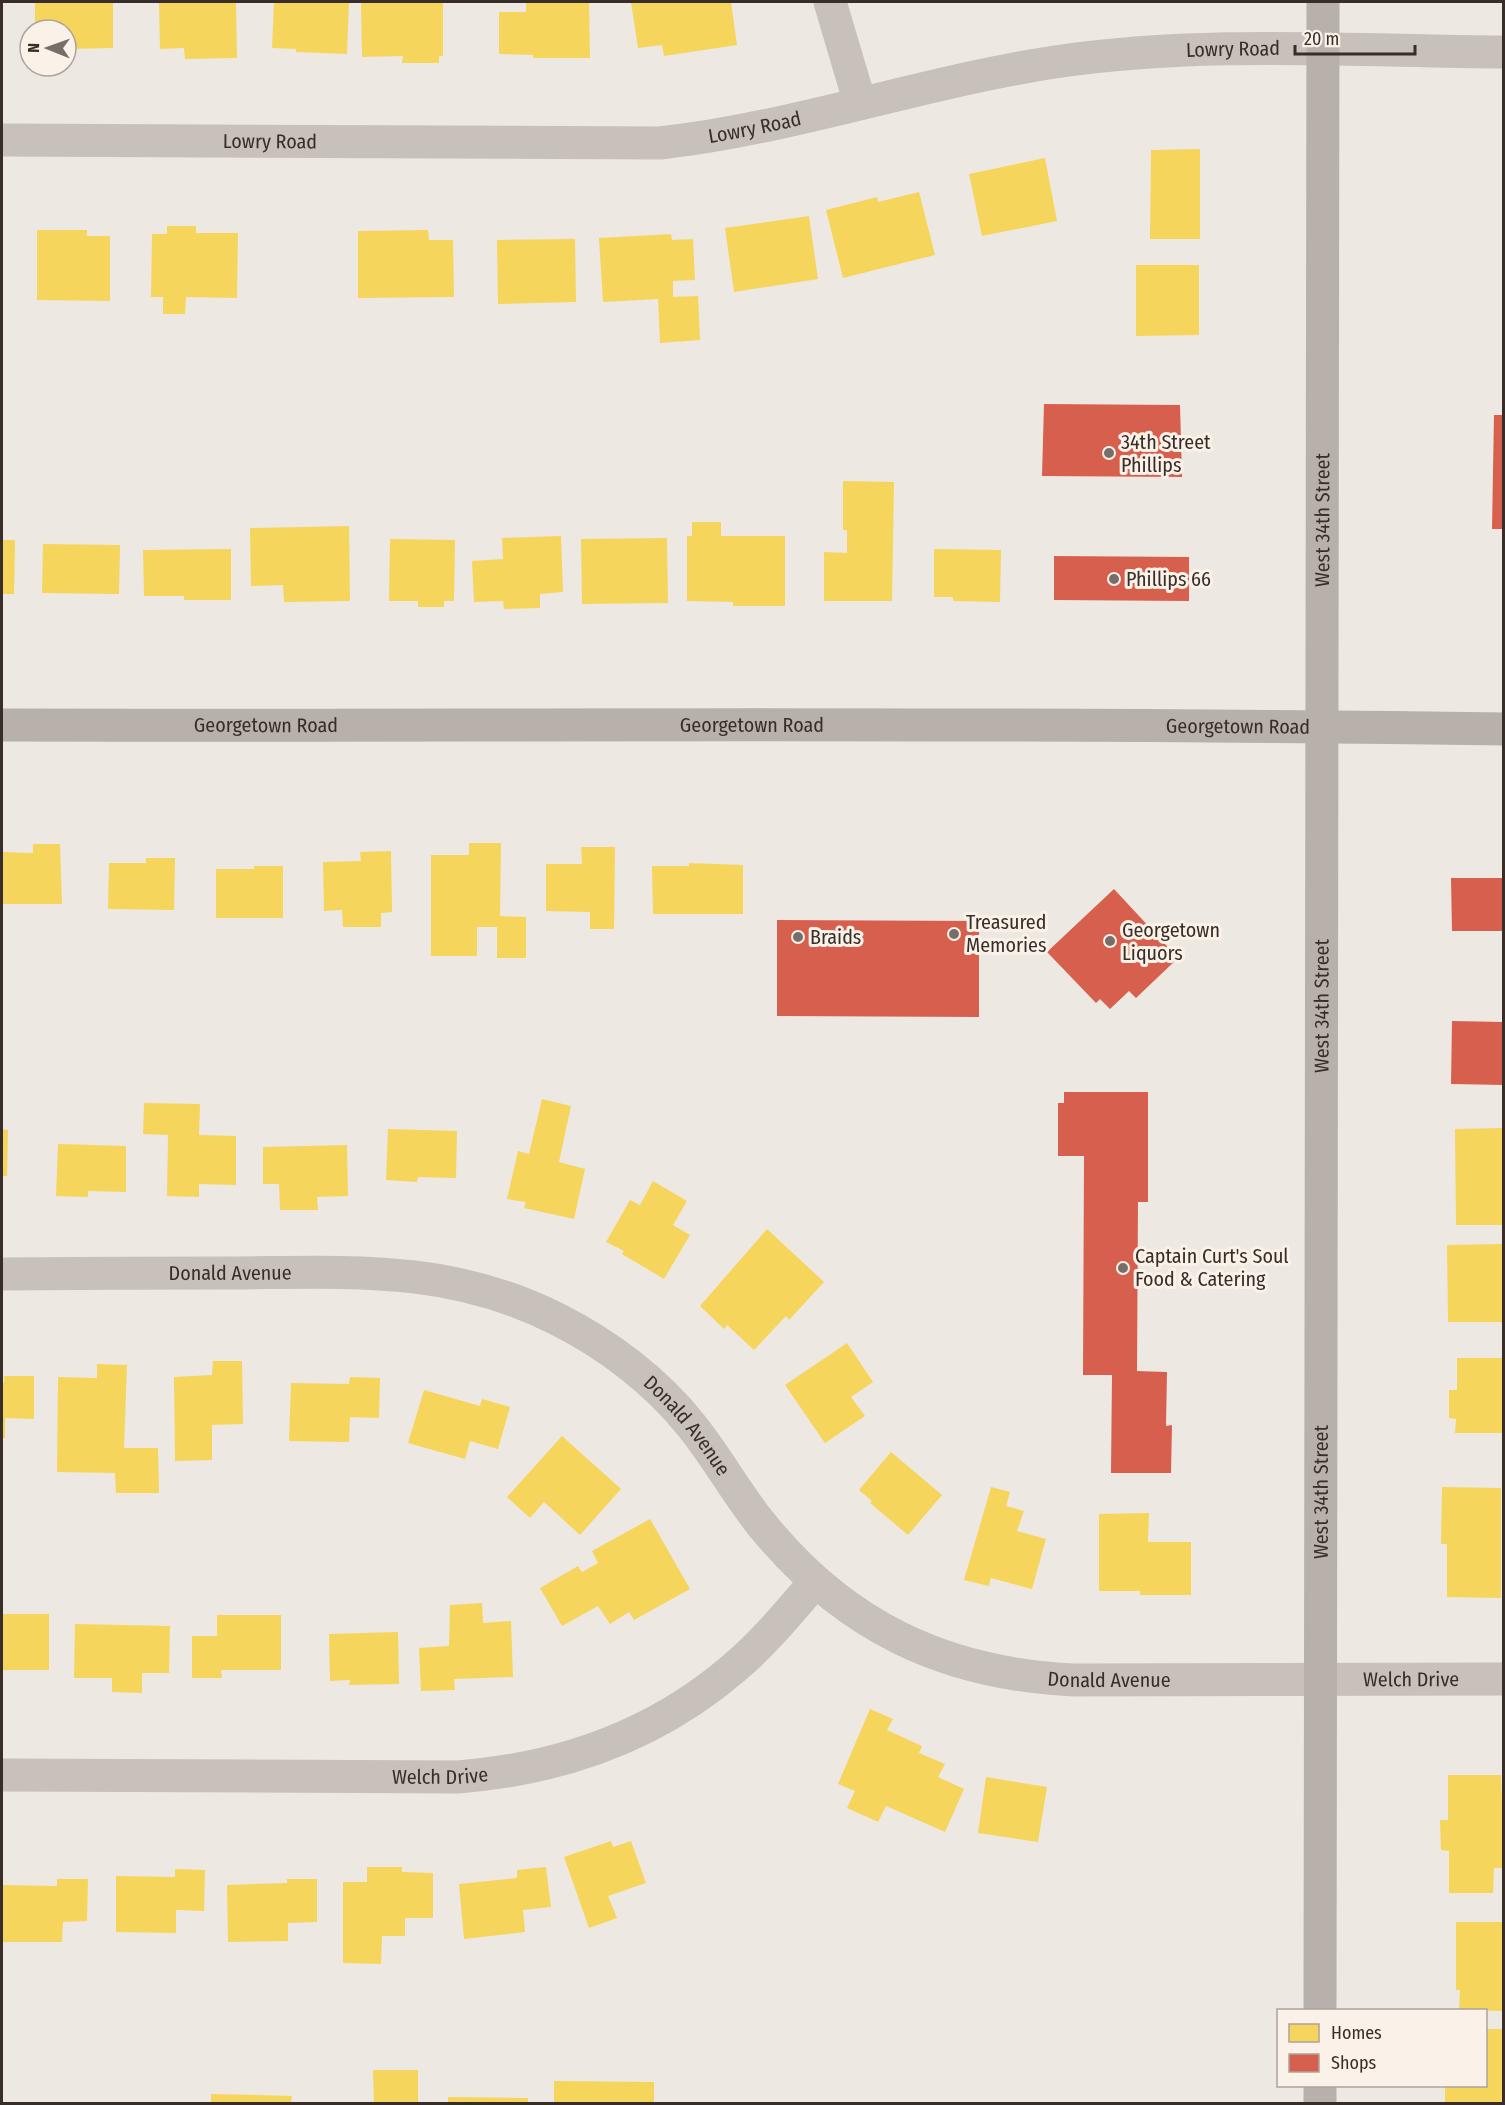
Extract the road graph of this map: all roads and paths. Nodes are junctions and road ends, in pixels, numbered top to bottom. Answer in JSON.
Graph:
{"nodes":[{"id":1,"x":830,"y":2,"type":"edge"},
{"id":2,"x":1323,"y":2,"type":"edge"},
{"id":3,"x":1323,"y":51,"type":"junction"},
{"id":4,"x":1503,"y":52,"type":"edge"},
{"id":5,"x":860,"y":104,"type":"junction"},
{"id":6,"x":2,"y":140,"type":"edge"},
{"id":7,"x":2,"y":725,"type":"edge"},
{"id":8,"x":1324,"y":727,"type":"junction"},
{"id":9,"x":1503,"y":729,"type":"edge"},
{"id":10,"x":2,"y":1274,"type":"edge"},
{"id":11,"x":815,"y":1582,"type":"junction"},
{"id":12,"x":1320,"y":1678,"type":"junction"},
{"id":13,"x":1503,"y":1679,"type":"edge"},
{"id":14,"x":2,"y":1775,"type":"edge"},
{"id":15,"x":1320,"y":2009,"type":"edge"},
{"id":16,"x":1320,"y":2087,"type":"edge"},
{"id":17,"x":1320,"y":2103,"type":"edge"}],
"edges":[{"from":1,"to":5,"type":"street"},
{"from":2,"to":3,"type":"street","name":"West 34th Street"},
{"from":3,"to":4,"type":"street","name":"Lowry Road"},
{"from":3,"to":5,"type":"street","name":"Lowry Road"},
{"from":3,"to":8,"type":"street","name":"West 34th Street"},
{"from":5,"to":6,"type":"street","name":"Lowry Road"},
{"from":7,"to":8,"type":"street","name":"Georgetown Road"},
{"from":8,"to":9,"type":"street","name":"Georgetown Road"},
{"from":8,"to":12,"type":"street","name":"West 34th Street"},
{"from":10,"to":11,"type":"street","name":"Donald Avenue"},
{"from":11,"to":12,"type":"street","name":"Donald Avenue"},
{"from":11,"to":14,"type":"street","name":"Welch Drive"},
{"from":12,"to":13,"type":"street","name":"Welch Drive"},
{"from":12,"to":15,"type":"street","name":"West 34th Street"},
{"from":16,"to":17,"type":"street"}]}
